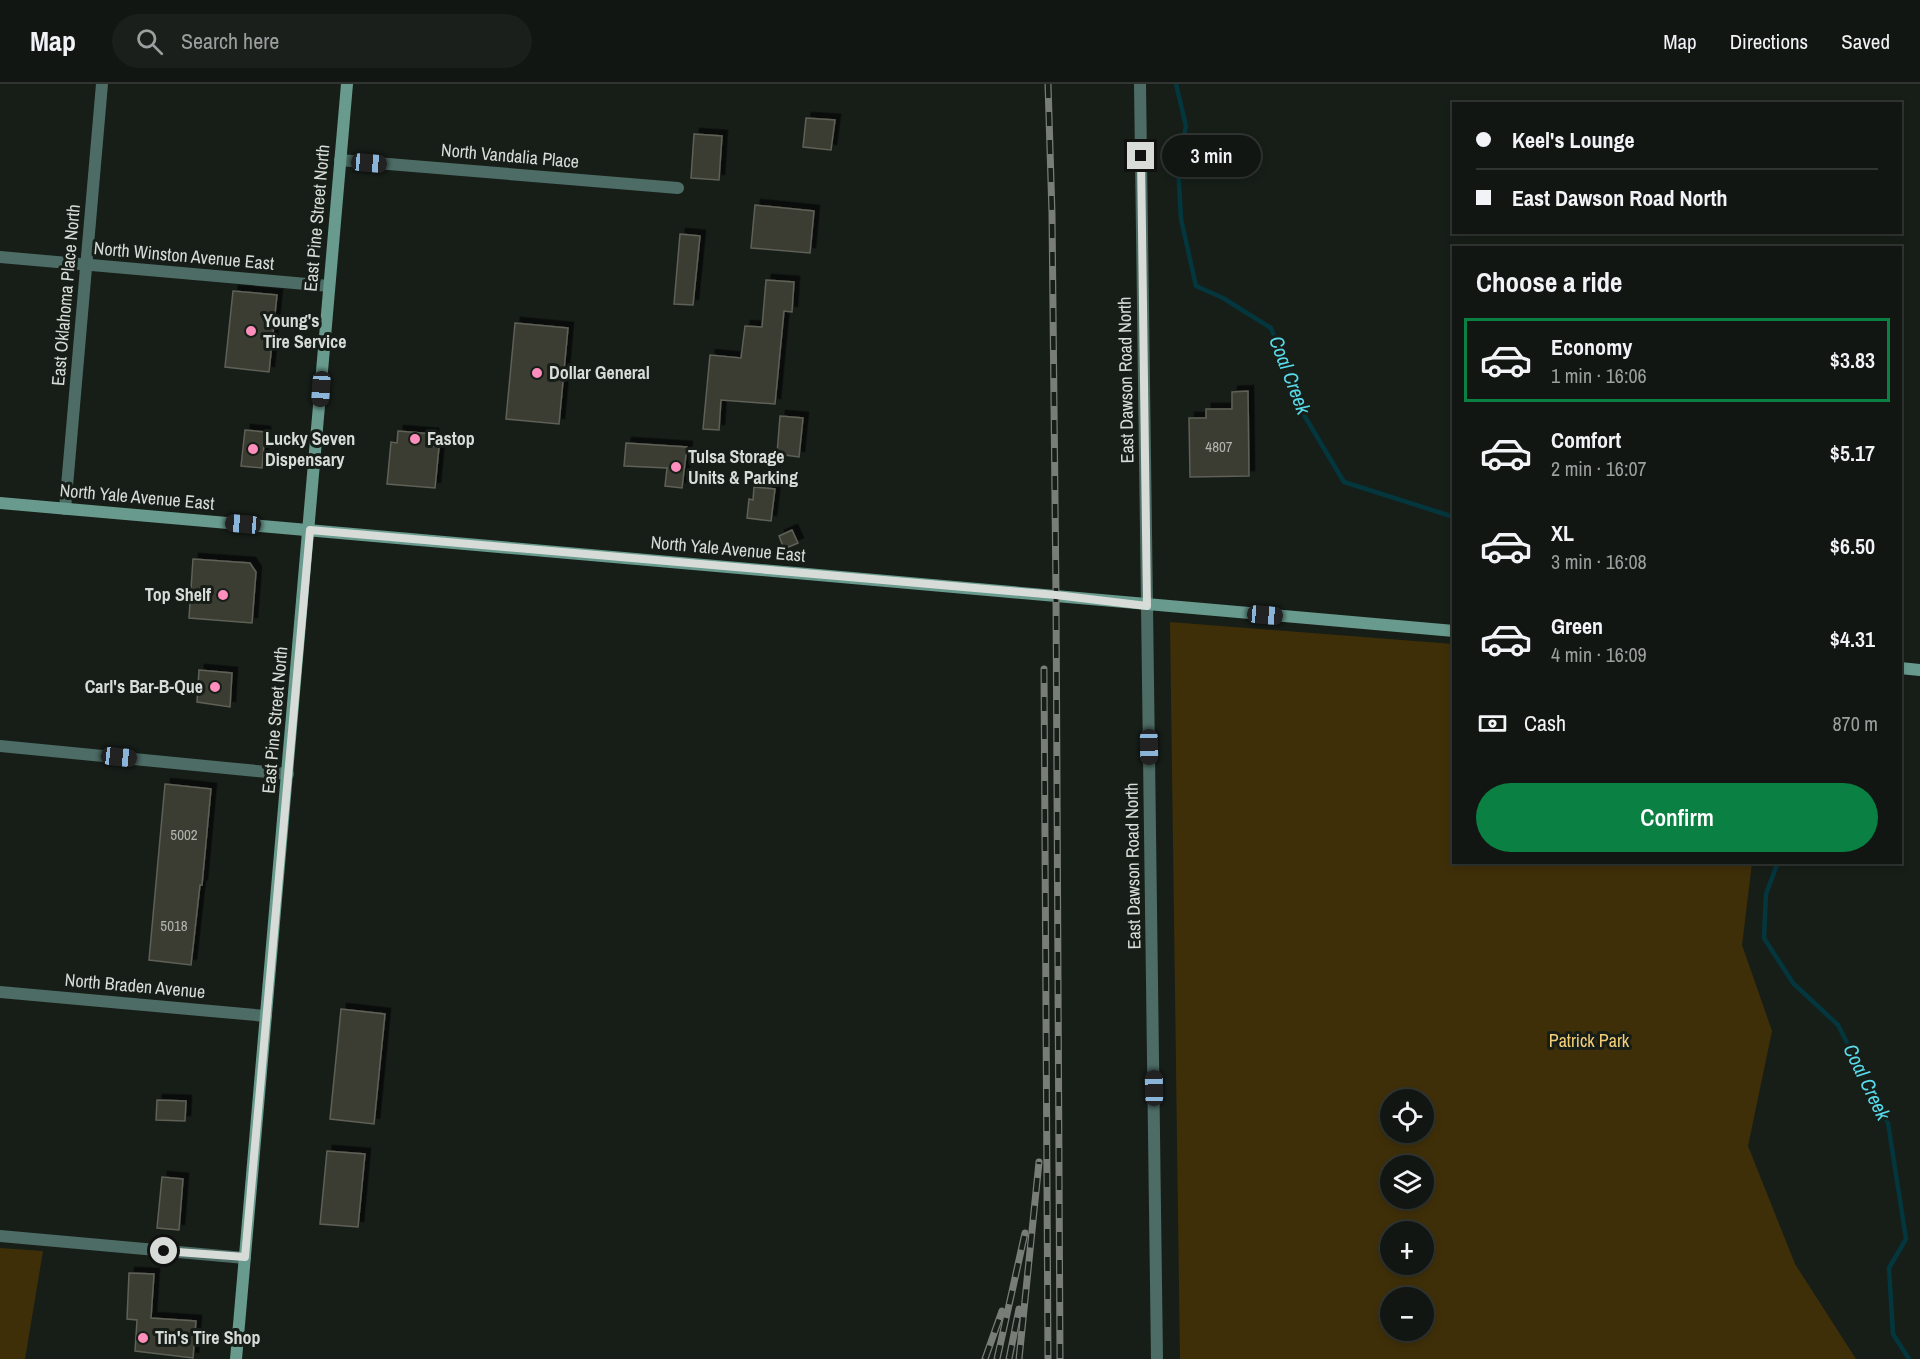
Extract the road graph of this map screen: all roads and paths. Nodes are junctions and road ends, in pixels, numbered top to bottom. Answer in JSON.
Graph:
{"nodes":[{"id":1,"x":102,"y":84,"type":"edge"},
{"id":2,"x":347,"y":84,"type":"edge"},
{"id":3,"x":1140,"y":86,"type":"edge"},
{"id":4,"x":340,"y":160,"type":"junction"},
{"id":5,"x":678,"y":188,"type":"dead end"},
{"id":6,"x":0,"y":257,"type":"edge"},
{"id":7,"x":86,"y":265,"type":"junction"},
{"id":8,"x":329,"y":286,"type":"junction"},
{"id":9,"x":0,"y":503,"type":"edge"},
{"id":10,"x":65,"y":509,"type":"junction"},
{"id":11,"x":310,"y":530,"type":"junction"},
{"id":12,"x":1147,"y":606,"type":"junction"},
{"id":13,"x":1452,"y":631,"type":"edge"},
{"id":14,"x":1902,"y":668,"type":"edge"},
{"id":15,"x":1920,"y":669,"type":"edge"},
{"id":16,"x":0,"y":746,"type":"edge"},
{"id":17,"x":288,"y":774,"type":"junction"},
{"id":18,"x":0,"y":992,"type":"edge"},
{"id":19,"x":266,"y":1016,"type":"junction"},
{"id":20,"x":0,"y":1236,"type":"edge"},
{"id":21,"x":245,"y":1257,"type":"junction"},
{"id":22,"x":236,"y":1359,"type":"edge"},
{"id":23,"x":1158,"y":1359,"type":"edge"}],
"edges":[{"from":1,"to":7,"type":"street","name":"East Oklahoma Place North"},
{"from":2,"to":4,"type":"main road","name":"East Pine Street North"},
{"from":3,"to":12,"type":"street","name":"East Dawson Road North"},
{"from":4,"to":5,"type":"street","name":"North Vandalia Place"},
{"from":4,"to":8,"type":"main road","name":"East Pine Street North"},
{"from":6,"to":7,"type":"street","name":"North Winston Avenue East"},
{"from":7,"to":8,"type":"street","name":"North Winston Avenue East"},
{"from":7,"to":10,"type":"street","name":"East Oklahoma Place North"},
{"from":8,"to":11,"type":"main road","name":"East Pine Street North"},
{"from":9,"to":10,"type":"main road","name":"North Yale Avenue East"},
{"from":10,"to":11,"type":"main road","name":"North Yale Avenue East"},
{"from":11,"to":12,"type":"main road","name":"North Yale Avenue East"},
{"from":11,"to":17,"type":"main road","name":"East Pine Street North"},
{"from":12,"to":13,"type":"main road","name":"North Yale Avenue East"},
{"from":12,"to":23,"type":"street","name":"East Dawson Road North"},
{"from":14,"to":15,"type":"main road"},
{"from":16,"to":17,"type":"street"},
{"from":17,"to":19,"type":"main road","name":"East Pine Street North"},
{"from":18,"to":19,"type":"street","name":"North Braden Avenue"},
{"from":19,"to":21,"type":"main road","name":"East Pine Street North"},
{"from":20,"to":21,"type":"street"},
{"from":21,"to":22,"type":"main road","name":"East Pine Street North"}]}
